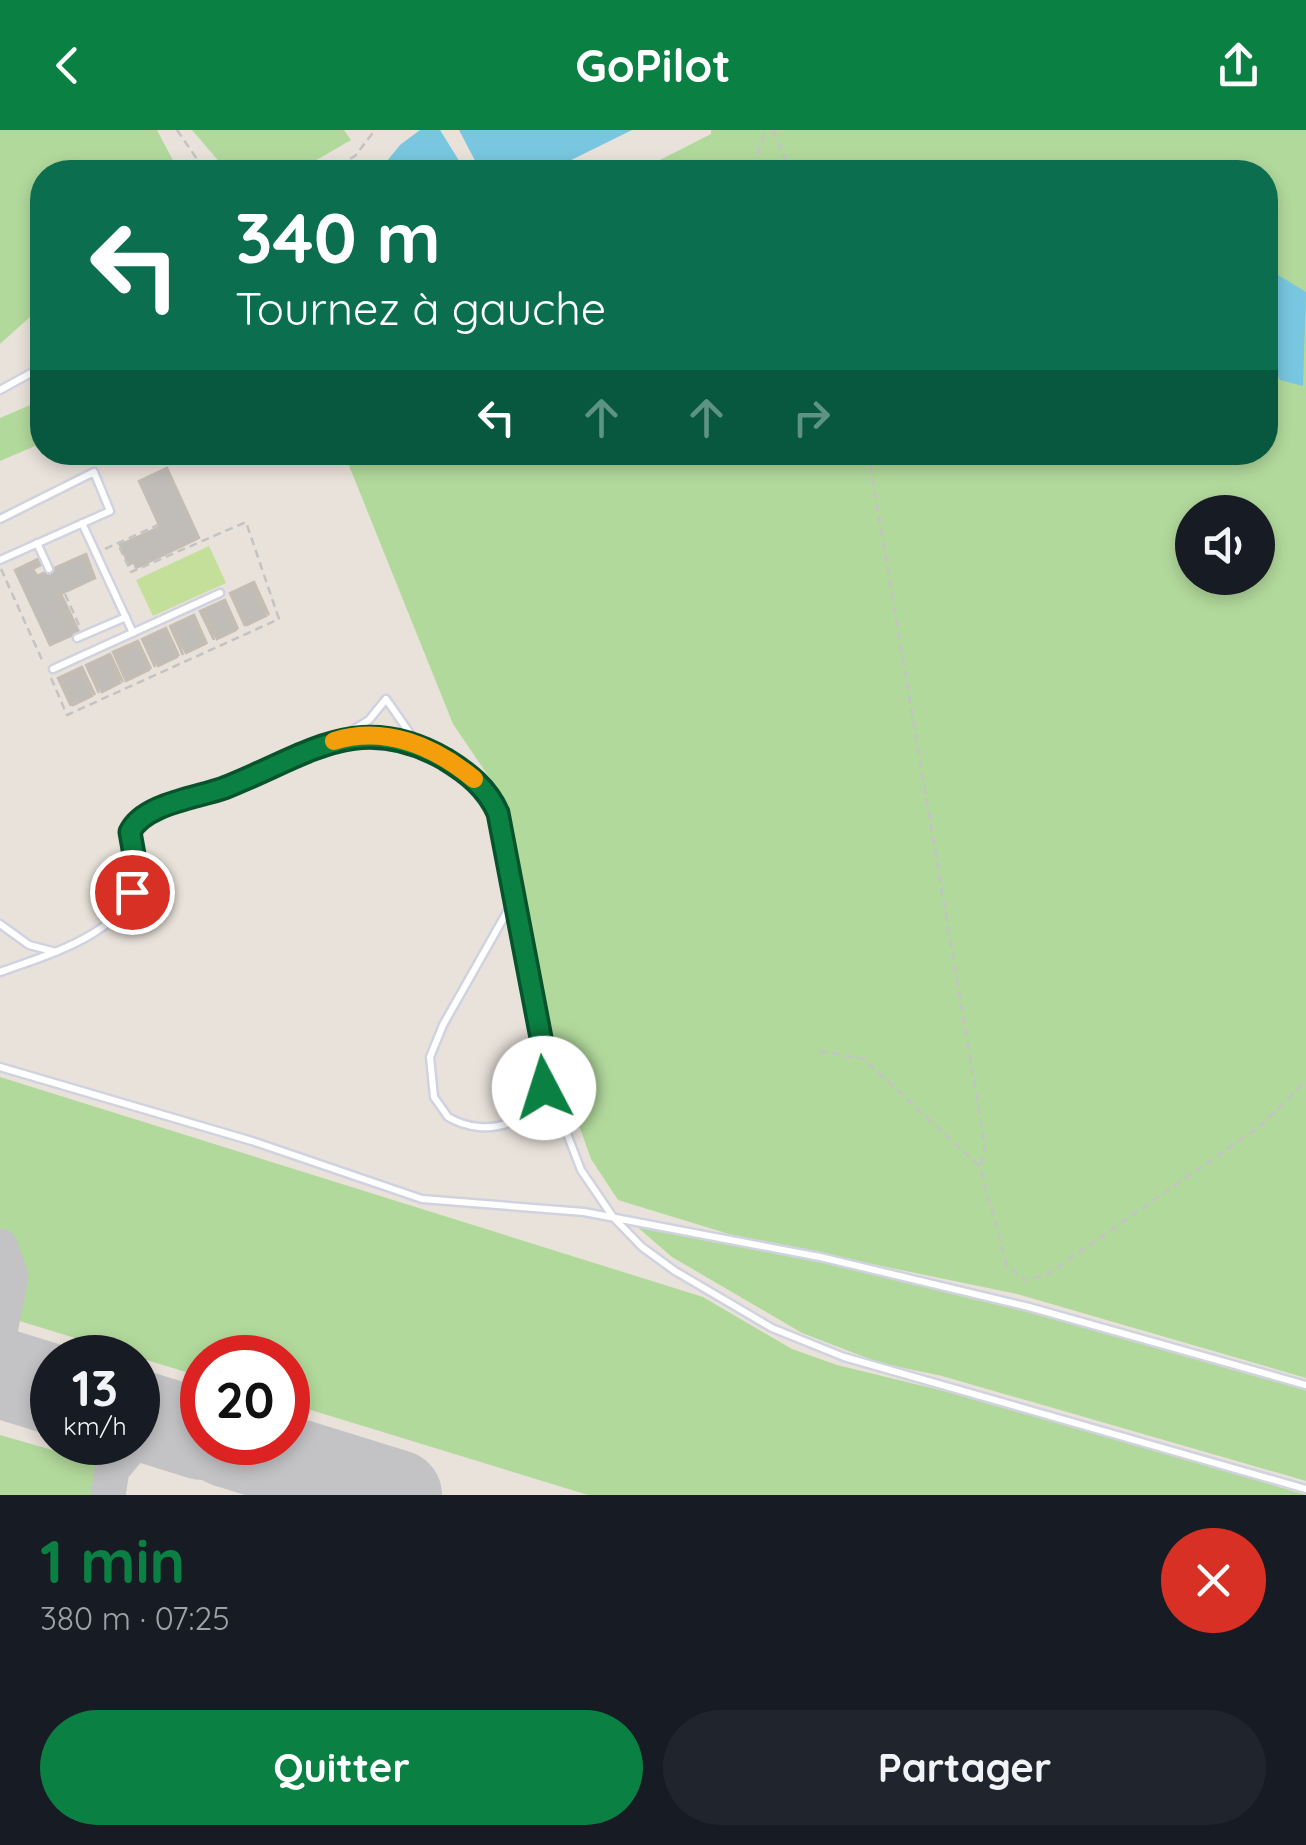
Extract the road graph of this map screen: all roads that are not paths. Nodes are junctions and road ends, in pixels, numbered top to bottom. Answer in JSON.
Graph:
{"nodes":[{"id":1,"x":30,"y":374,"type":"edge"},
{"id":2,"x":0,"y":390,"type":"edge"},
{"id":3,"x":0,"y":519,"type":"edge"},
{"id":4,"x":82,"y":523,"type":"junction"},
{"id":5,"x":38,"y":543,"type":"junction"},
{"id":6,"x":0,"y":560,"type":"edge"},
{"id":7,"x":50,"y":569,"type":"dead end"},
{"id":8,"x":220,"y":593,"type":"dead end"},
{"id":9,"x":126,"y":617,"type":"junction"},
{"id":10,"x":133,"y":633,"type":"junction"},
{"id":11,"x":81,"y":637,"type":"road end"},
{"id":12,"x":54,"y":669,"type":"dead end"},
{"id":13,"x":338,"y":739,"type":"junction"},
{"id":14,"x":416,"y":742,"type":"junction"},
{"id":15,"x":513,"y":902,"type":"junction"},
{"id":16,"x":0,"y":924,"type":"edge"},
{"id":17,"x":56,"y":952,"type":"junction"},
{"id":18,"x":0,"y":972,"type":"edge"},
{"id":19,"x":546,"y":1064,"type":"junction"},
{"id":20,"x":0,"y":1067,"type":"edge"},
{"id":21,"x":613,"y":1217,"type":"junction"},
{"id":22,"x":1306,"y":1385,"type":"edge"},
{"id":23,"x":1306,"y":1489,"type":"edge"}],
"edges":[{"from":1,"to":2,"type":"lane"},
{"from":3,"to":4,"type":"lane"},
{"from":4,"to":5,"type":"lane"},
{"from":4,"to":9,"type":"lane"},
{"from":5,"to":6,"type":"lane"},
{"from":5,"to":7,"type":"lane"},
{"from":8,"to":10,"type":"lane"},
{"from":9,"to":10,"type":"lane"},
{"from":9,"to":11,"type":"lane"},
{"from":10,"to":12,"type":"lane"},
{"from":13,"to":14,"type":"lane"},
{"from":13,"to":14,"type":"lane"},
{"from":13,"to":17,"type":"lane"},
{"from":14,"to":15,"type":"lane"},
{"from":15,"to":19,"type":"lane"},
{"from":15,"to":19,"type":"lane"},
{"from":16,"to":17,"type":"lane"},
{"from":17,"to":18,"type":"lane"},
{"from":19,"to":21,"type":"lane"},
{"from":20,"to":21,"type":"lane"},
{"from":21,"to":22,"type":"lane"},
{"from":21,"to":23,"type":"lane"}]}
